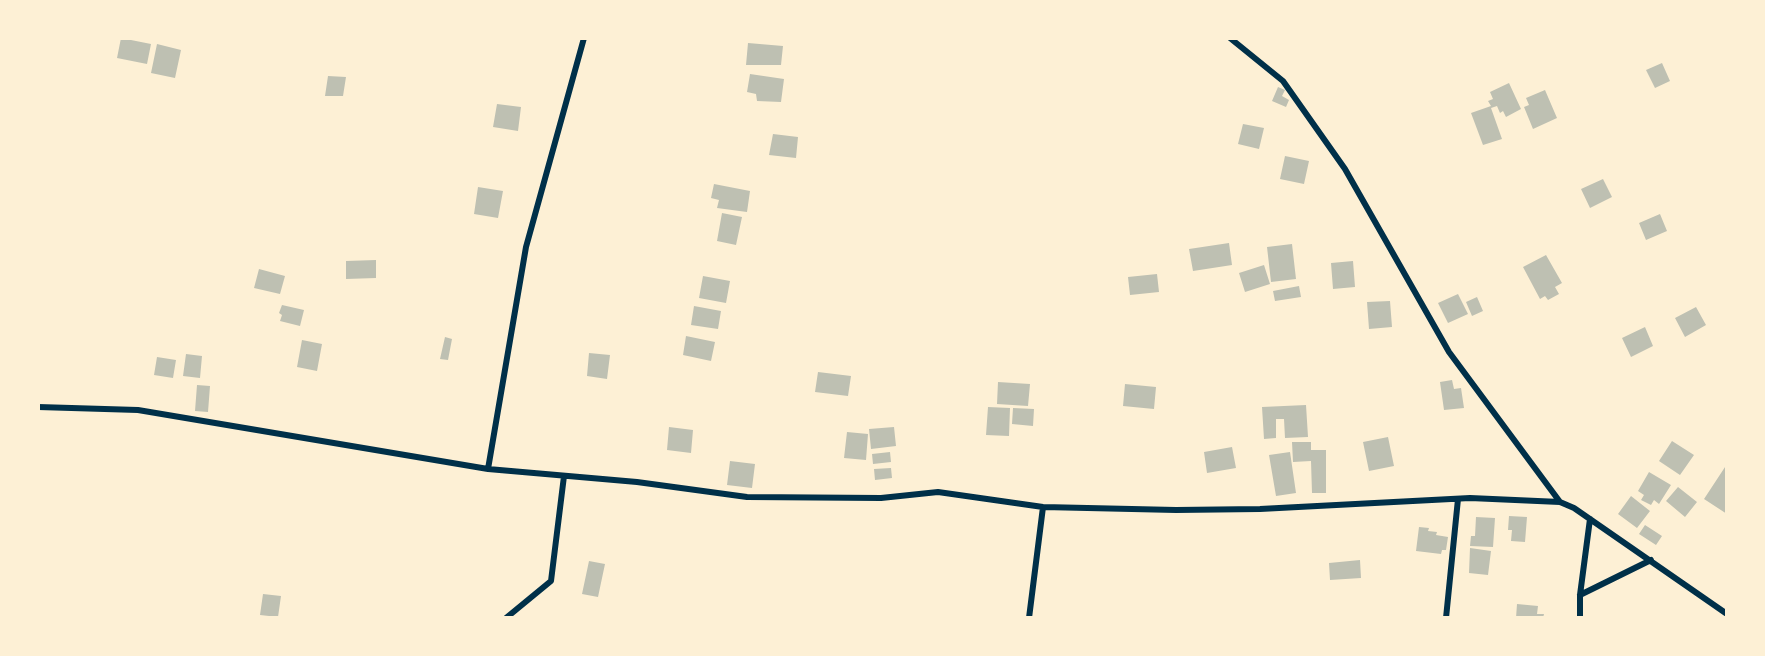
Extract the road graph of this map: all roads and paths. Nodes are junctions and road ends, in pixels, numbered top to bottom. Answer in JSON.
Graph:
{"nodes":[{"id":1,"x":584,"y":38,"type":"edge"},
{"id":2,"x":1230,"y":39,"type":"edge"},
{"id":3,"x":38,"y":407,"type":"edge"},
{"id":4,"x":488,"y":469,"type":"junction"},
{"id":5,"x":564,"y":476,"type":"junction"},
{"id":6,"x":1458,"y":499,"type":"junction"},
{"id":7,"x":1560,"y":502,"type":"junction"},
{"id":8,"x":1043,"y":507,"type":"junction"},
{"id":9,"x":1590,"y":519,"type":"junction"},
{"id":10,"x":1651,"y":560,"type":"junction"},
{"id":11,"x":1580,"y":595,"type":"junction"},
{"id":12,"x":1727,"y":614,"type":"edge"},
{"id":13,"x":506,"y":618,"type":"edge"},
{"id":14,"x":1029,"y":618,"type":"edge"},
{"id":15,"x":1446,"y":618,"type":"edge"},
{"id":16,"x":1580,"y":618,"type":"edge"}],
"edges":[{"from":1,"to":4,"type":"street"},
{"from":2,"to":7,"type":"street"},
{"from":3,"to":4,"type":"street"},
{"from":4,"to":5,"type":"street"},
{"from":5,"to":8,"type":"street"},
{"from":5,"to":13,"type":"street"},
{"from":6,"to":7,"type":"street"},
{"from":6,"to":8,"type":"street"},
{"from":6,"to":15,"type":"street"},
{"from":7,"to":9,"type":"street"},
{"from":8,"to":14,"type":"street"},
{"from":9,"to":10,"type":"street"},
{"from":9,"to":11,"type":"street"},
{"from":10,"to":11,"type":"street"},
{"from":10,"to":12,"type":"street"},
{"from":11,"to":16,"type":"street"}]}
